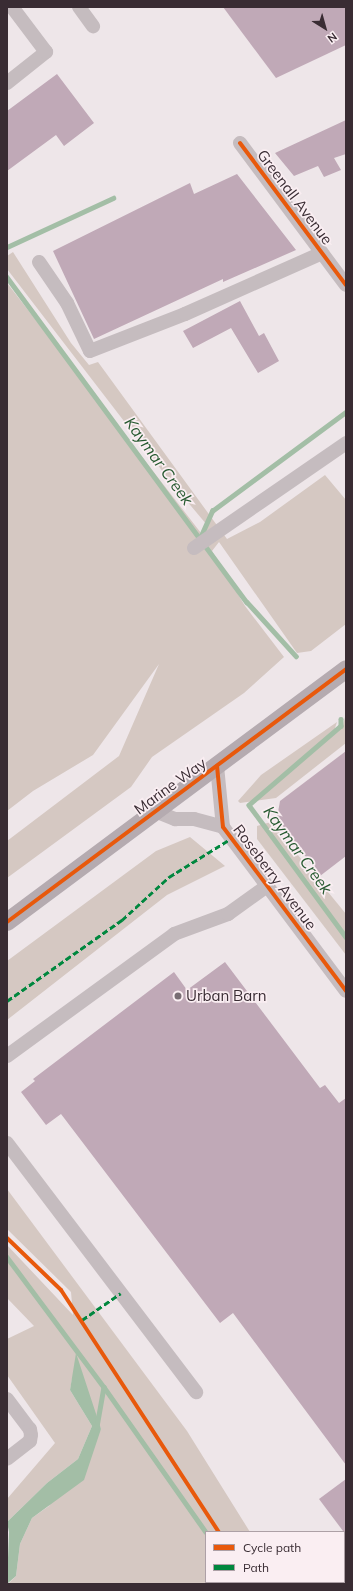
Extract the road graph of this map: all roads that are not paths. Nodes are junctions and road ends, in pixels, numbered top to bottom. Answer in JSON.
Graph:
{"nodes":[{"id":1,"x":12,"y":7,"type":"edge"},
{"id":2,"x":79,"y":7,"type":"edge"},
{"id":3,"x":93,"y":26,"type":"dead end"},
{"id":4,"x":7,"y":83,"type":"edge"},
{"id":5,"x":240,"y":143,"type":"dead end"},
{"id":6,"x":322,"y":253,"type":"junction"},
{"id":7,"x":39,"y":262,"type":"dead end"},
{"id":8,"x":346,"y":284,"type":"edge"},
{"id":9,"x":346,"y":444,"type":"edge"},
{"id":10,"x":194,"y":548,"type":"dead end"},
{"id":11,"x":346,"y":669,"type":"edge"},
{"id":12,"x":217,"y":766,"type":"junction"},
{"id":13,"x":155,"y":811,"type":"junction"},
{"id":14,"x":223,"y":827,"type":"junction"},
{"id":15,"x":267,"y":886,"type":"junction"},
{"id":16,"x":7,"y":922,"type":"edge"},
{"id":17,"x":346,"y":991,"type":"edge"},
{"id":18,"x":7,"y":1056,"type":"edge"},
{"id":19,"x":7,"y":1143,"type":"edge"},
{"id":20,"x":196,"y":1392,"type":"dead end"},
{"id":21,"x":7,"y":1399,"type":"edge"},
{"id":22,"x":7,"y":1458,"type":"edge"}],
"edges":[{"from":1,"to":4,"type":"street"},
{"from":2,"to":3,"type":"street"},
{"from":5,"to":6,"type":"street","name":"Greenall Avenue"},
{"from":6,"to":7,"type":"street"},
{"from":6,"to":8,"type":"street","name":"Greenall Avenue"},
{"from":9,"to":10,"type":"street"},
{"from":11,"to":12,"type":"main road","name":"Marine Way"},
{"from":12,"to":13,"type":"main road","name":"Marine Way"},
{"from":12,"to":14,"type":"street","name":"Roseberry Avenue"},
{"from":13,"to":14,"type":"street","name":"Roseberry Avenue"},
{"from":13,"to":16,"type":"main road","name":"Marine Way"},
{"from":14,"to":15,"type":"street","name":"Roseberry Avenue"},
{"from":15,"to":17,"type":"street","name":"Roseberry Avenue"},
{"from":15,"to":18,"type":"street"},
{"from":19,"to":20,"type":"street"},
{"from":21,"to":22,"type":"street"}]}
